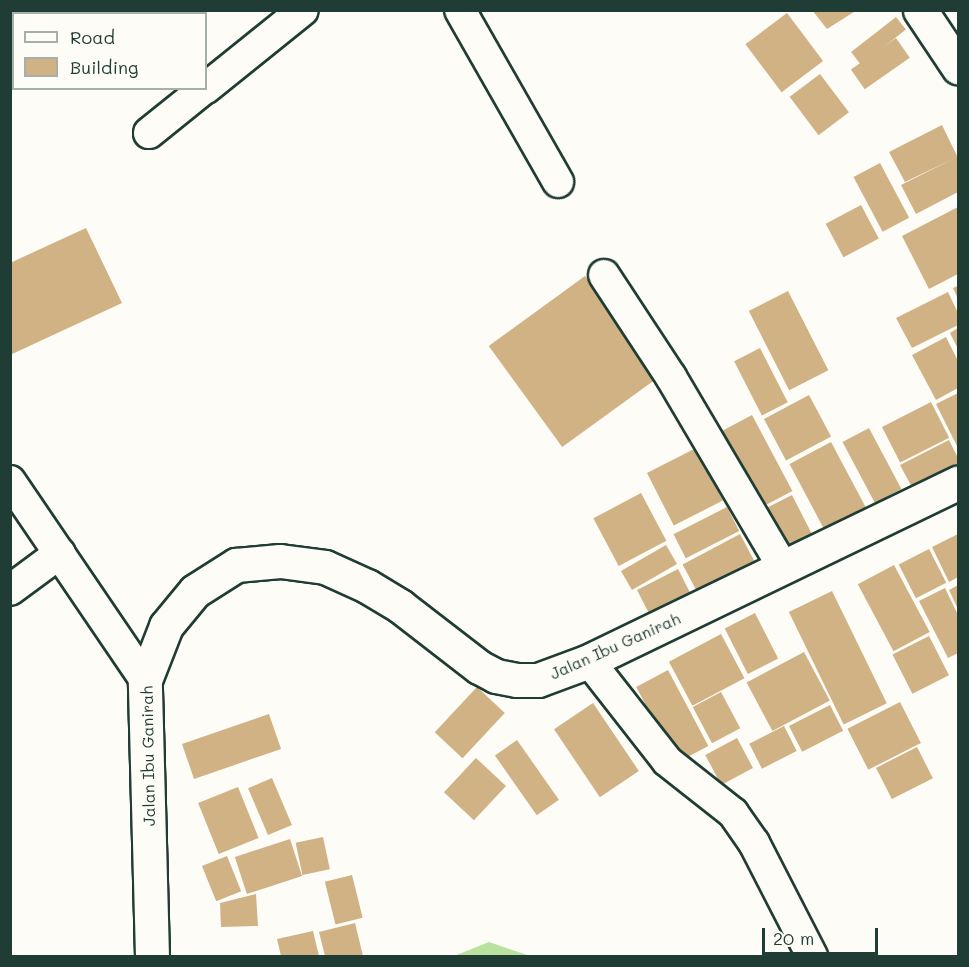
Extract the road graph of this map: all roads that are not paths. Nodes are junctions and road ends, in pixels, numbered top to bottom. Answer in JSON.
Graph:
{"nodes":[{"id":1,"x":303,"y":10,"type":"edge"},
{"id":2,"x":460,"y":10,"type":"edge"},
{"id":3,"x":920,"y":10,"type":"edge"},
{"id":4,"x":958,"y":66,"type":"edge"},
{"id":5,"x":207,"y":86,"type":"edge"},
{"id":6,"x":203,"y":90,"type":"edge"},
{"id":7,"x":149,"y":133,"type":"dead end"},
{"id":8,"x":558,"y":182,"type":"dead end"},
{"id":9,"x":604,"y":274,"type":"dead end"},
{"id":10,"x":10,"y":481,"type":"edge"},
{"id":11,"x":958,"y":483,"type":"edge"},
{"id":12,"x":60,"y":553,"type":"junction"},
{"id":13,"x":783,"y":567,"type":"junction"},
{"id":14,"x":10,"y":590,"type":"edge"},
{"id":15,"x":589,"y":661,"type":"junction"},
{"id":16,"x":145,"y":680,"type":"junction"},
{"id":17,"x":152,"y":957,"type":"edge"},
{"id":18,"x":812,"y":957,"type":"edge"}],
"edges":[{"from":1,"to":5,"type":"street"},
{"from":2,"to":8,"type":"street"},
{"from":3,"to":4,"type":"main road"},
{"from":6,"to":7,"type":"street"},
{"from":9,"to":13,"type":"street"},
{"from":10,"to":12,"type":"street"},
{"from":11,"to":13,"type":"main road","name":"Jalan Ibu Ganirah"},
{"from":12,"to":14,"type":"street"},
{"from":12,"to":16,"type":"street"},
{"from":13,"to":15,"type":"main road","name":"Jalan Ibu Ganirah"},
{"from":15,"to":16,"type":"main road","name":"Jalan Ibu Ganirah"},
{"from":15,"to":18,"type":"street"},
{"from":16,"to":17,"type":"main road","name":"Jalan Ibu Ganirah"}]}
